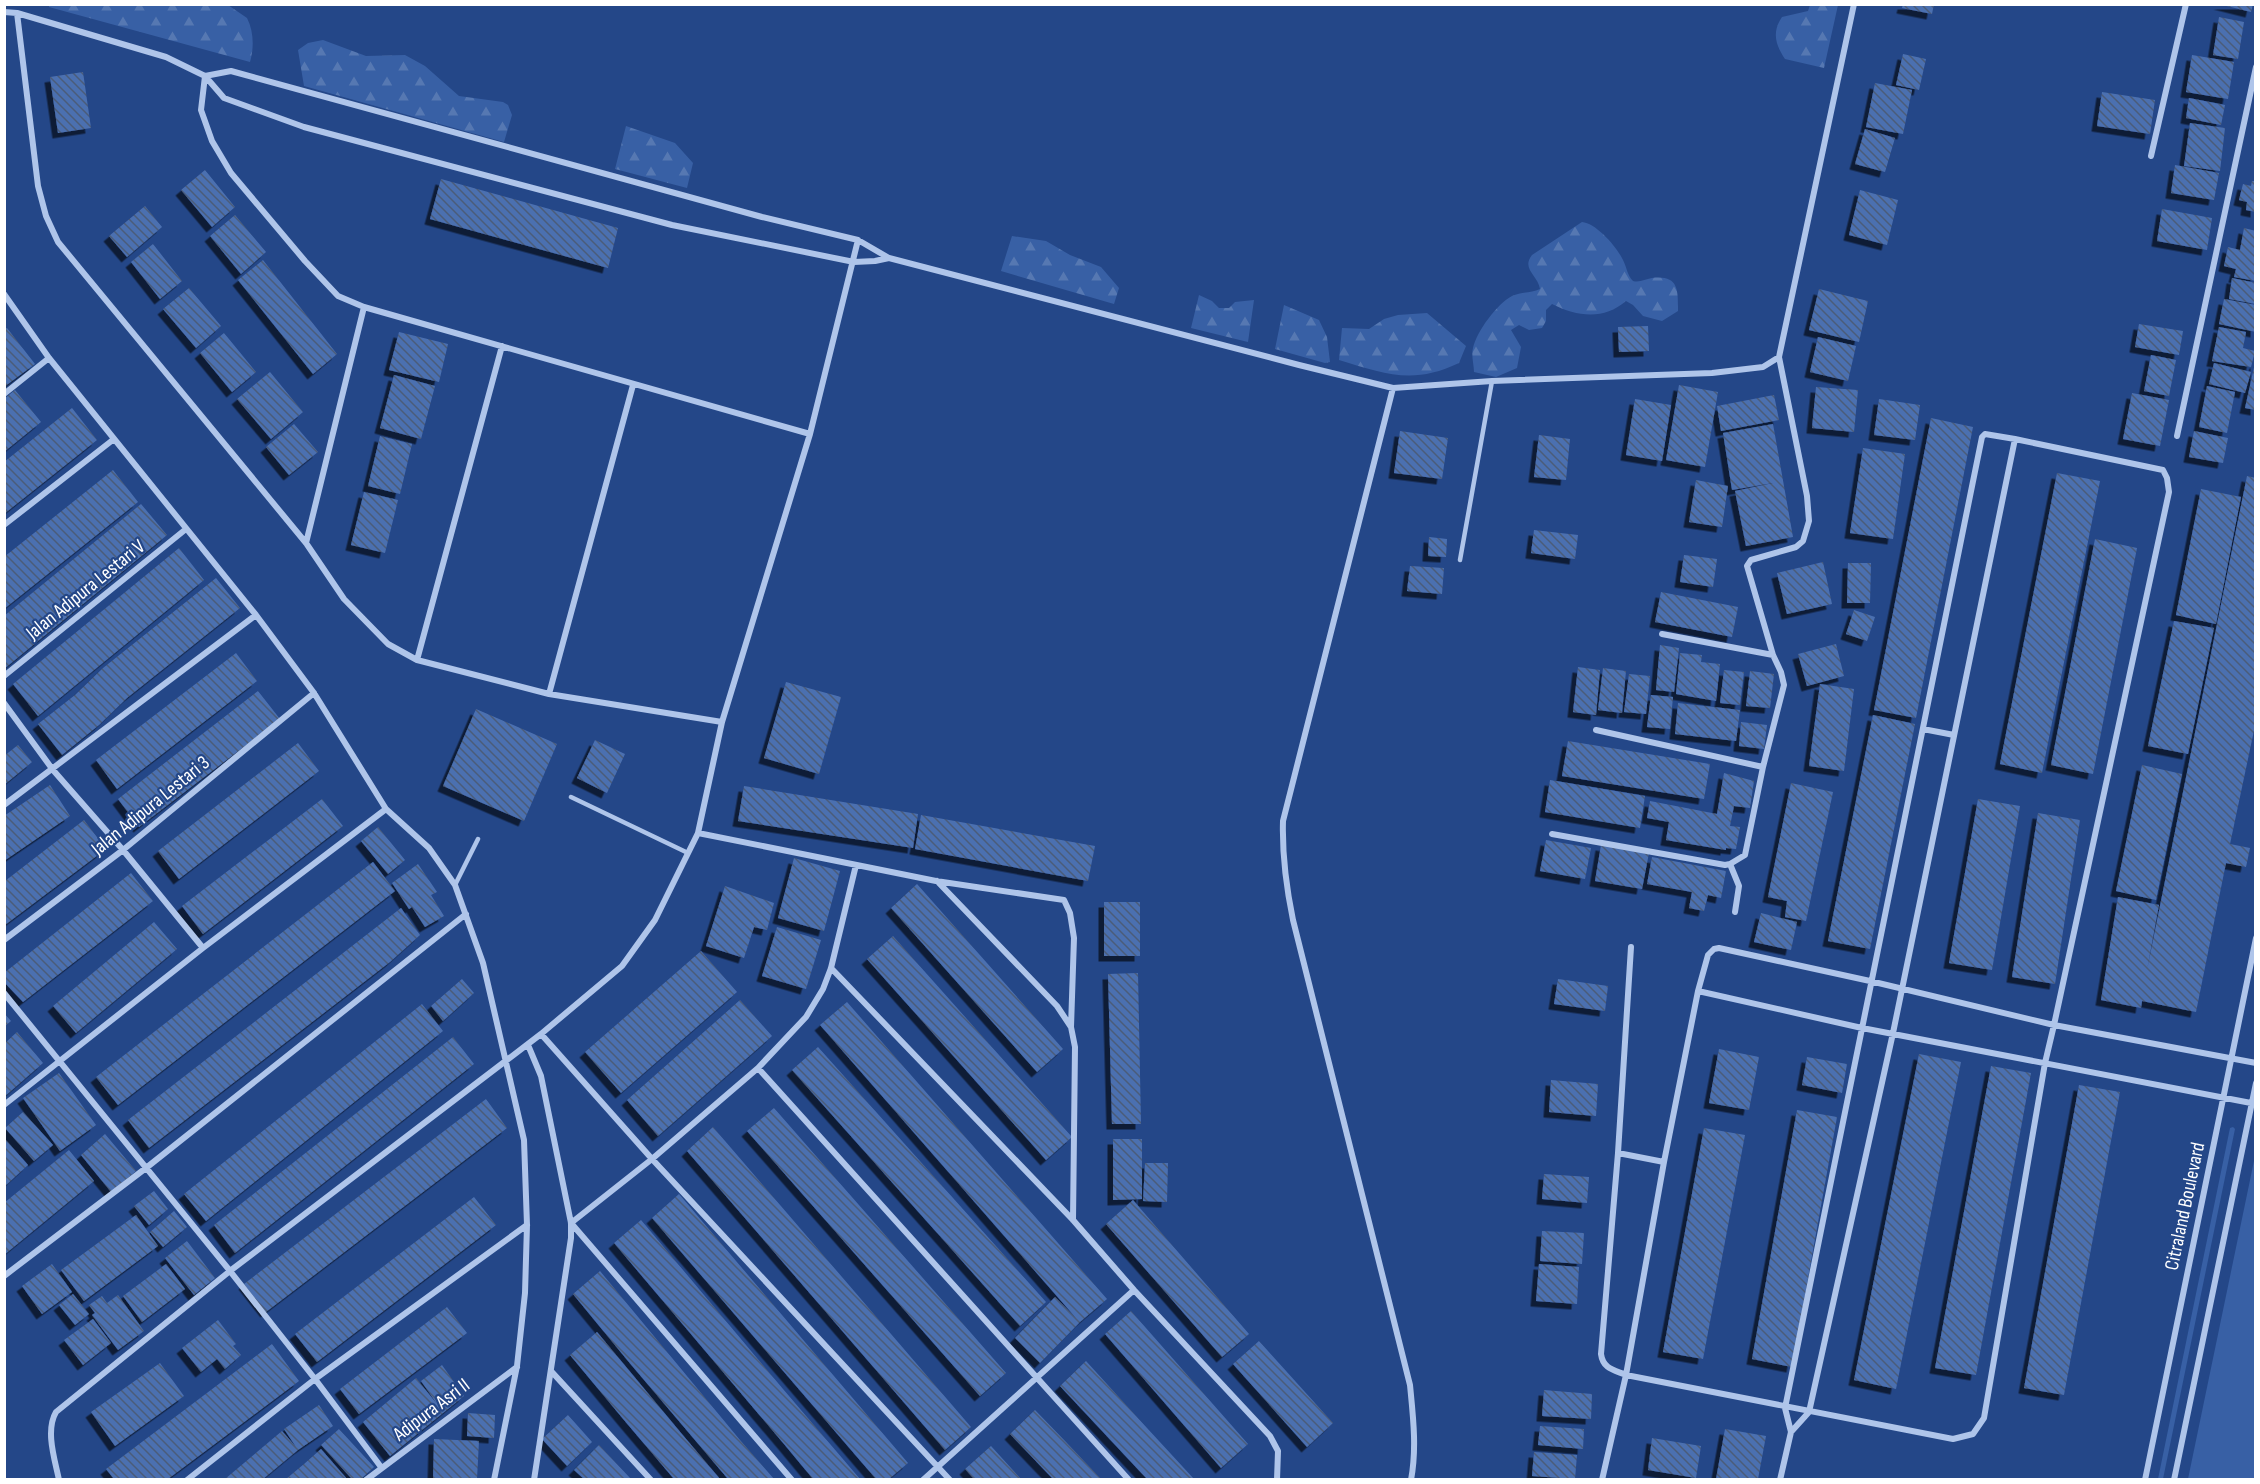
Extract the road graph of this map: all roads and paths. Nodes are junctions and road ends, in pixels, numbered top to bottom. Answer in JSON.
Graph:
{"nodes":[{"id":1,"x":1854,"y":4,"type":"edge"},
{"id":2,"x":2186,"y":4,"type":"edge"},
{"id":3,"x":4,"y":12,"type":"edge"},
{"id":4,"x":17,"y":13,"type":"junction"},
{"id":5,"x":2256,"y":67,"type":"edge"},
{"id":6,"x":205,"y":76,"type":"junction"},
{"id":7,"x":2151,"y":156,"type":"dead end"},
{"id":8,"x":858,"y":240,"type":"junction"},
{"id":9,"x":889,"y":258,"type":"junction"},
{"id":10,"x":854,"y":262,"type":"junction"},
{"id":11,"x":4,"y":294,"type":"edge"},
{"id":12,"x":364,"y":307,"type":"junction"},
{"id":13,"x":502,"y":346,"type":"junction"},
{"id":14,"x":1779,"y":357,"type":"junction"},
{"id":15,"x":49,"y":358,"type":"junction"},
{"id":16,"x":1492,"y":381,"type":"junction"},
{"id":17,"x":633,"y":385,"type":"junction"},
{"id":18,"x":1393,"y":388,"type":"junction"},
{"id":19,"x":4,"y":394,"type":"edge"},
{"id":20,"x":810,"y":434,"type":"junction"},
{"id":21,"x":2176,"y":436,"type":"dead end"},
{"id":22,"x":114,"y":439,"type":"junction"},
{"id":23,"x":2015,"y":439,"type":"junction"},
{"id":24,"x":4,"y":525,"type":"edge"},
{"id":25,"x":186,"y":529,"type":"junction"},
{"id":26,"x":306,"y":543,"type":"junction"},
{"id":27,"x":1460,"y":560,"type":"dead end"},
{"id":28,"x":256,"y":615,"type":"junction"},
{"id":29,"x":1662,"y":634,"type":"dead end"},
{"id":30,"x":1773,"y":655,"type":"junction"},
{"id":31,"x":417,"y":660,"type":"junction"},
{"id":32,"x":4,"y":676,"type":"edge"},
{"id":33,"x":314,"y":693,"type":"junction"},
{"id":34,"x":549,"y":694,"type":"junction"},
{"id":35,"x":4,"y":703,"type":"edge"},
{"id":36,"x":722,"y":722,"type":"junction"},
{"id":37,"x":1923,"y":729,"type":"junction"},
{"id":38,"x":1596,"y":730,"type":"dead end"},
{"id":39,"x":1954,"y":735,"type":"junction"},
{"id":40,"x":1763,"y":767,"type":"junction"},
{"id":41,"x":53,"y":770,"type":"junction"},
{"id":42,"x":571,"y":797,"type":"dead end"},
{"id":43,"x":4,"y":805,"type":"edge"},
{"id":44,"x":386,"y":809,"type":"junction"},
{"id":45,"x":698,"y":833,"type":"junction"},
{"id":46,"x":1552,"y":834,"type":"dead end"},
{"id":47,"x":478,"y":839,"type":"dead end"},
{"id":48,"x":123,"y":850,"type":"junction"},
{"id":49,"x":688,"y":853,"type":"junction"},
{"id":50,"x":1730,"y":864,"type":"junction"},
{"id":51,"x":856,"y":865,"type":"junction"},
{"id":52,"x":936,"y":881,"type":"junction"},
{"id":53,"x":455,"y":885,"type":"junction"},
{"id":54,"x":1735,"y":912,"type":"dead end"},
{"id":55,"x":466,"y":914,"type":"junction"},
{"id":56,"x":2256,"y":938,"type":"edge"},
{"id":57,"x":4,"y":940,"type":"edge"},
{"id":58,"x":1631,"y":947,"type":"dead end"},
{"id":59,"x":203,"y":948,"type":"junction"},
{"id":60,"x":831,"y":968,"type":"junction"},
{"id":61,"x":1870,"y":981,"type":"junction"},
{"id":62,"x":1901,"y":988,"type":"junction"},
{"id":63,"x":1698,"y":991,"type":"junction"},
{"id":64,"x":4,"y":993,"type":"edge"},
{"id":65,"x":2054,"y":1025,"type":"junction"},
{"id":66,"x":1071,"y":1027,"type":"junction"},
{"id":67,"x":1862,"y":1028,"type":"junction"},
{"id":68,"x":1893,"y":1033,"type":"junction"},
{"id":69,"x":541,"y":1034,"type":"junction"},
{"id":70,"x":528,"y":1045,"type":"junction"},
{"id":71,"x":2231,"y":1058,"type":"junction"},
{"id":72,"x":505,"y":1060,"type":"junction"},
{"id":73,"x":59,"y":1061,"type":"junction"},
{"id":74,"x":2045,"y":1063,"type":"junction"},
{"id":75,"x":2256,"y":1063,"type":"edge"},
{"id":76,"x":758,"y":1068,"type":"junction"},
{"id":77,"x":2256,"y":1083,"type":"edge"},
{"id":78,"x":2223,"y":1098,"type":"junction"},
{"id":79,"x":2251,"y":1103,"type":"junction"},
{"id":80,"x":4,"y":1105,"type":"edge"},
{"id":81,"x":1618,"y":1153,"type":"junction"},
{"id":82,"x":652,"y":1159,"type":"junction"},
{"id":83,"x":1664,"y":1162,"type":"junction"},
{"id":84,"x":146,"y":1168,"type":"junction"},
{"id":85,"x":1073,"y":1220,"type":"junction"},
{"id":86,"x":571,"y":1223,"type":"junction"},
{"id":87,"x":527,"y":1225,"type":"junction"},
{"id":88,"x":230,"y":1271,"type":"junction"},
{"id":89,"x":4,"y":1276,"type":"edge"},
{"id":90,"x":1134,"y":1290,"type":"junction"},
{"id":91,"x":517,"y":1366,"type":"junction"},
{"id":92,"x":551,"y":1371,"type":"junction"},
{"id":93,"x":1626,"y":1375,"type":"junction"},
{"id":94,"x":1038,"y":1377,"type":"junction"},
{"id":95,"x":315,"y":1379,"type":"junction"},
{"id":96,"x":1785,"y":1408,"type":"junction"},
{"id":97,"x":1809,"y":1412,"type":"junction"},
{"id":98,"x":1791,"y":1432,"type":"junction"},
{"id":99,"x":938,"y":1466,"type":"junction"},
{"id":100,"x":381,"y":1467,"type":"junction"},
{"id":101,"x":59,"y":1479,"type":"edge"},
{"id":102,"x":187,"y":1479,"type":"edge"},
{"id":103,"x":366,"y":1479,"type":"edge"},
{"id":104,"x":494,"y":1479,"type":"edge"},
{"id":105,"x":534,"y":1479,"type":"edge"},
{"id":106,"x":651,"y":1479,"type":"edge"},
{"id":107,"x":792,"y":1479,"type":"edge"},
{"id":108,"x":923,"y":1479,"type":"edge"},
{"id":109,"x":950,"y":1479,"type":"edge"},
{"id":110,"x":1130,"y":1479,"type":"edge"},
{"id":111,"x":1277,"y":1479,"type":"edge"},
{"id":112,"x":1411,"y":1479,"type":"edge"},
{"id":113,"x":1602,"y":1479,"type":"edge"},
{"id":114,"x":1780,"y":1479,"type":"edge"},
{"id":115,"x":2145,"y":1479,"type":"edge"},
{"id":116,"x":2174,"y":1479,"type":"edge"}],
"edges":[{"from":1,"to":14,"type":"street"},
{"from":2,"to":7,"type":"street"},
{"from":3,"to":4,"type":"street"},
{"from":4,"to":6,"type":"street"},
{"from":4,"to":26,"type":"street"},
{"from":5,"to":21,"type":"street"},
{"from":6,"to":8,"type":"street"},
{"from":6,"to":10,"type":"street"},
{"from":6,"to":12,"type":"street"},
{"from":8,"to":9,"type":"street"},
{"from":8,"to":10,"type":"street"},
{"from":9,"to":10,"type":"street"},
{"from":9,"to":18,"type":"street"},
{"from":10,"to":20,"type":"street"},
{"from":11,"to":15,"type":"street"},
{"from":12,"to":13,"type":"street"},
{"from":12,"to":26,"type":"street"},
{"from":13,"to":17,"type":"street"},
{"from":13,"to":31,"type":"street"},
{"from":14,"to":16,"type":"street"},
{"from":14,"to":30,"type":"street"},
{"from":15,"to":19,"type":"street"},
{"from":15,"to":22,"type":"street"},
{"from":16,"to":18,"type":"street"},
{"from":16,"to":27,"type":"lane"},
{"from":17,"to":20,"type":"street"},
{"from":17,"to":34,"type":"street"},
{"from":18,"to":112,"type":"street"},
{"from":20,"to":36,"type":"street"},
{"from":22,"to":24,"type":"street"},
{"from":22,"to":25,"type":"street"},
{"from":23,"to":37,"type":"street"},
{"from":23,"to":39,"type":"street"},
{"from":23,"to":65,"type":"street"},
{"from":25,"to":28,"type":"street"},
{"from":25,"to":32,"type":"street","name":"Jalan Adipura Lestari V"},
{"from":26,"to":31,"type":"street"},
{"from":28,"to":33,"type":"street"},
{"from":28,"to":41,"type":"street"},
{"from":29,"to":30,"type":"street"},
{"from":30,"to":40,"type":"street"},
{"from":31,"to":34,"type":"street"},
{"from":33,"to":44,"type":"street"},
{"from":33,"to":48,"type":"street","name":"Jalan Adipura Lestari 3"},
{"from":34,"to":36,"type":"street"},
{"from":35,"to":41,"type":"street"},
{"from":36,"to":45,"type":"street"},
{"from":37,"to":39,"type":"street"},
{"from":37,"to":61,"type":"street"},
{"from":38,"to":40,"type":"street"},
{"from":39,"to":62,"type":"street"},
{"from":40,"to":50,"type":"street"},
{"from":41,"to":43,"type":"street"},
{"from":41,"to":48,"type":"street"},
{"from":42,"to":49,"type":"lane"},
{"from":44,"to":53,"type":"street"},
{"from":44,"to":59,"type":"street"},
{"from":45,"to":49,"type":"street"},
{"from":45,"to":51,"type":"street"},
{"from":46,"to":50,"type":"street"},
{"from":47,"to":53,"type":"lane"},
{"from":48,"to":57,"type":"street","name":"Jalan Adipura Lestari 3"},
{"from":48,"to":59,"type":"street"},
{"from":49,"to":69,"type":"street"},
{"from":50,"to":54,"type":"street"},
{"from":51,"to":52,"type":"street"},
{"from":51,"to":60,"type":"street"},
{"from":52,"to":66,"type":"street"},
{"from":52,"to":66,"type":"street"},
{"from":53,"to":55,"type":"street"},
{"from":55,"to":72,"type":"street"},
{"from":55,"to":84,"type":"street"},
{"from":56,"to":71,"type":"street","name":"Citraland Boulevard"},
{"from":58,"to":81,"type":"street"},
{"from":59,"to":73,"type":"street"},
{"from":60,"to":76,"type":"street"},
{"from":60,"to":85,"type":"street"},
{"from":61,"to":62,"type":"street"},
{"from":61,"to":63,"type":"street"},
{"from":61,"to":67,"type":"street"},
{"from":62,"to":65,"type":"street"},
{"from":62,"to":68,"type":"street"},
{"from":63,"to":67,"type":"street"},
{"from":63,"to":83,"type":"street"},
{"from":64,"to":73,"type":"street"},
{"from":65,"to":71,"type":"street"},
{"from":65,"to":74,"type":"street"},
{"from":66,"to":85,"type":"street"},
{"from":67,"to":68,"type":"street"},
{"from":67,"to":96,"type":"street"},
{"from":68,"to":74,"type":"street"},
{"from":68,"to":97,"type":"street"},
{"from":69,"to":70,"type":"street"},
{"from":69,"to":82,"type":"street"},
{"from":70,"to":72,"type":"street"},
{"from":70,"to":86,"type":"street"},
{"from":71,"to":75,"type":"street"},
{"from":71,"to":78,"type":"street","name":"Citraland Boulevard"},
{"from":72,"to":87,"type":"street"},
{"from":72,"to":88,"type":"street"},
{"from":73,"to":80,"type":"street"},
{"from":73,"to":84,"type":"street"},
{"from":74,"to":78,"type":"street"},
{"from":74,"to":97,"type":"street"},
{"from":76,"to":82,"type":"street"},
{"from":76,"to":94,"type":"street"},
{"from":77,"to":79,"type":"street"},
{"from":78,"to":79,"type":"street"},
{"from":78,"to":115,"type":"street","name":"Citraland Boulevard"},
{"from":79,"to":116,"type":"street"},
{"from":81,"to":83,"type":"street"},
{"from":81,"to":93,"type":"street"},
{"from":82,"to":86,"type":"street"},
{"from":82,"to":99,"type":"street"},
{"from":83,"to":93,"type":"street"},
{"from":84,"to":88,"type":"street"},
{"from":84,"to":89,"type":"street"},
{"from":85,"to":90,"type":"street"},
{"from":86,"to":92,"type":"street"},
{"from":86,"to":107,"type":"street"},
{"from":87,"to":91,"type":"street"},
{"from":87,"to":95,"type":"street"},
{"from":88,"to":95,"type":"street"},
{"from":88,"to":101,"type":"street"},
{"from":90,"to":94,"type":"street"},
{"from":90,"to":111,"type":"street"},
{"from":91,"to":100,"type":"street","name":"Adipura Asri II"},
{"from":91,"to":104,"type":"street"},
{"from":92,"to":105,"type":"street"},
{"from":92,"to":106,"type":"street"},
{"from":93,"to":96,"type":"street"},
{"from":93,"to":113,"type":"street"},
{"from":94,"to":99,"type":"street"},
{"from":94,"to":110,"type":"street"},
{"from":95,"to":100,"type":"street"},
{"from":95,"to":102,"type":"street"},
{"from":96,"to":97,"type":"street"},
{"from":96,"to":98,"type":"street"},
{"from":97,"to":98,"type":"street"},
{"from":98,"to":114,"type":"street"},
{"from":99,"to":108,"type":"street"},
{"from":99,"to":109,"type":"street"},
{"from":100,"to":103,"type":"street","name":"Adipura Asri II"}]}
